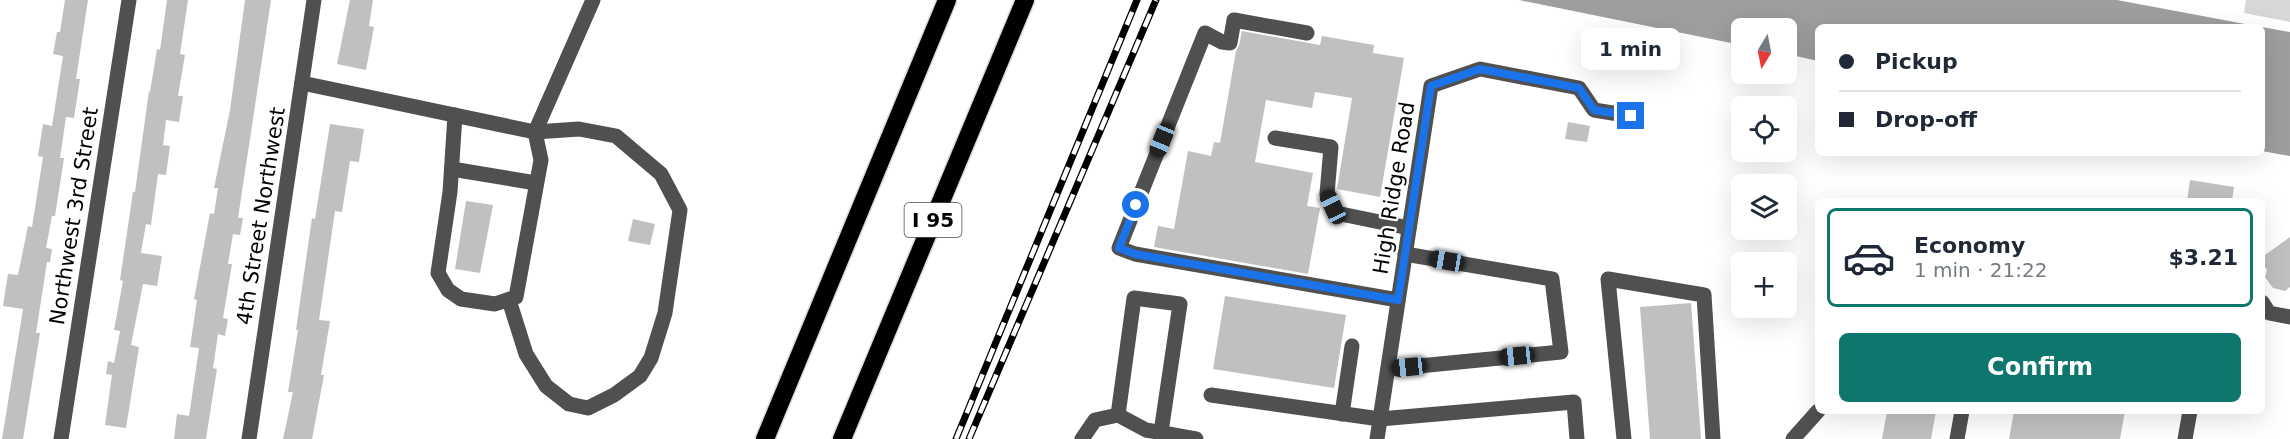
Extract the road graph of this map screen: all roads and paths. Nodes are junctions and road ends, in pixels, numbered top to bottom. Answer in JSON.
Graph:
{"nodes":[{"id":1,"x":129,"y":0,"type":"edge"},
{"id":2,"x":314,"y":0,"type":"edge"},
{"id":3,"x":593,"y":0,"type":"edge"},
{"id":4,"x":947,"y":0,"type":"edge"},
{"id":5,"x":1025,"y":0,"type":"edge"},
{"id":6,"x":1307,"y":33,"type":"dead end"},
{"id":7,"x":302,"y":83,"type":"junction"},
{"id":8,"x":455,"y":115,"type":"junction"},
{"id":9,"x":1631,"y":116,"type":"dead end"},
{"id":10,"x":535,"y":132,"type":"junction"},
{"id":11,"x":1275,"y":138,"type":"dead end"},
{"id":12,"x":452,"y":169,"type":"junction"},
{"id":13,"x":536,"y":183,"type":"junction"},
{"id":14,"x":1409,"y":228,"type":"junction"},
{"id":15,"x":1405,"y":254,"type":"junction"},
{"id":16,"x":509,"y":300,"type":"junction"},
{"id":17,"x":1398,"y":300,"type":"junction"},
{"id":18,"x":2265,"y":307,"type":"edge"},
{"id":19,"x":2290,"y":317,"type":"edge"},
{"id":20,"x":1352,"y":346,"type":"dead end"},
{"id":21,"x":1388,"y":369,"type":"junction"},
{"id":22,"x":1211,"y":394,"type":"dead end"},
{"id":23,"x":1341,"y":414,"type":"junction"},
{"id":24,"x":1815,"y":414,"type":"edge"},
{"id":25,"x":1961,"y":414,"type":"edge"},
{"id":26,"x":2189,"y":414,"type":"edge"},
{"id":27,"x":1118,"y":415,"type":"junction"},
{"id":28,"x":1380,"y":419,"type":"junction"},
{"id":29,"x":1161,"y":432,"type":"junction"},
{"id":30,"x":61,"y":439,"type":"edge"},
{"id":31,"x":249,"y":439,"type":"edge"},
{"id":32,"x":765,"y":439,"type":"edge"},
{"id":33,"x":842,"y":439,"type":"edge"},
{"id":34,"x":1082,"y":439,"type":"edge"},
{"id":35,"x":1196,"y":439,"type":"edge"},
{"id":36,"x":1377,"y":439,"type":"edge"},
{"id":37,"x":1577,"y":439,"type":"edge"},
{"id":38,"x":1624,"y":439,"type":"edge"},
{"id":39,"x":1713,"y":439,"type":"edge"},
{"id":40,"x":1793,"y":439,"type":"edge"},
{"id":41,"x":1957,"y":439,"type":"edge"},
{"id":42,"x":2185,"y":439,"type":"edge"}],
"edges":[{"from":1,"to":30,"type":"street","name":"Northwest 3rd Street"},
{"from":2,"to":7,"type":"street","name":"4th Street Northwest"},
{"from":3,"to":10,"type":"street"},
{"from":4,"to":32,"type":"highway"},
{"from":5,"to":33,"type":"highway","number":"I 95"},
{"from":6,"to":17,"type":"street"},
{"from":7,"to":8,"type":"street"},
{"from":7,"to":31,"type":"street","name":"4th Street Northwest"},
{"from":8,"to":10,"type":"street"},
{"from":8,"to":12,"type":"street"},
{"from":9,"to":14,"type":"street","name":"High Ridge Road"},
{"from":10,"to":13,"type":"street"},
{"from":10,"to":16,"type":"street"},
{"from":11,"to":14,"type":"street"},
{"from":12,"to":13,"type":"street"},
{"from":12,"to":16,"type":"street"},
{"from":13,"to":16,"type":"street"},
{"from":14,"to":15,"type":"street","name":"High Ridge Road"},
{"from":15,"to":17,"type":"street","name":"High Ridge Road"},
{"from":15,"to":21,"type":"street"},
{"from":17,"to":21,"type":"street","name":"High Ridge Road"},
{"from":18,"to":19,"type":"street"},
{"from":20,"to":23,"type":"street"},
{"from":21,"to":28,"type":"street","name":"High Ridge Road"},
{"from":22,"to":23,"type":"street"},
{"from":23,"to":28,"type":"street"},
{"from":24,"to":40,"type":"street"},
{"from":25,"to":41,"type":"street"},
{"from":26,"to":42,"type":"street"},
{"from":27,"to":29,"type":"street"},
{"from":27,"to":29,"type":"street"},
{"from":27,"to":34,"type":"street"},
{"from":28,"to":36,"type":"street","name":"High Ridge Road"},
{"from":28,"to":37,"type":"street"},
{"from":29,"to":35,"type":"street"},
{"from":38,"to":39,"type":"street"}]}
